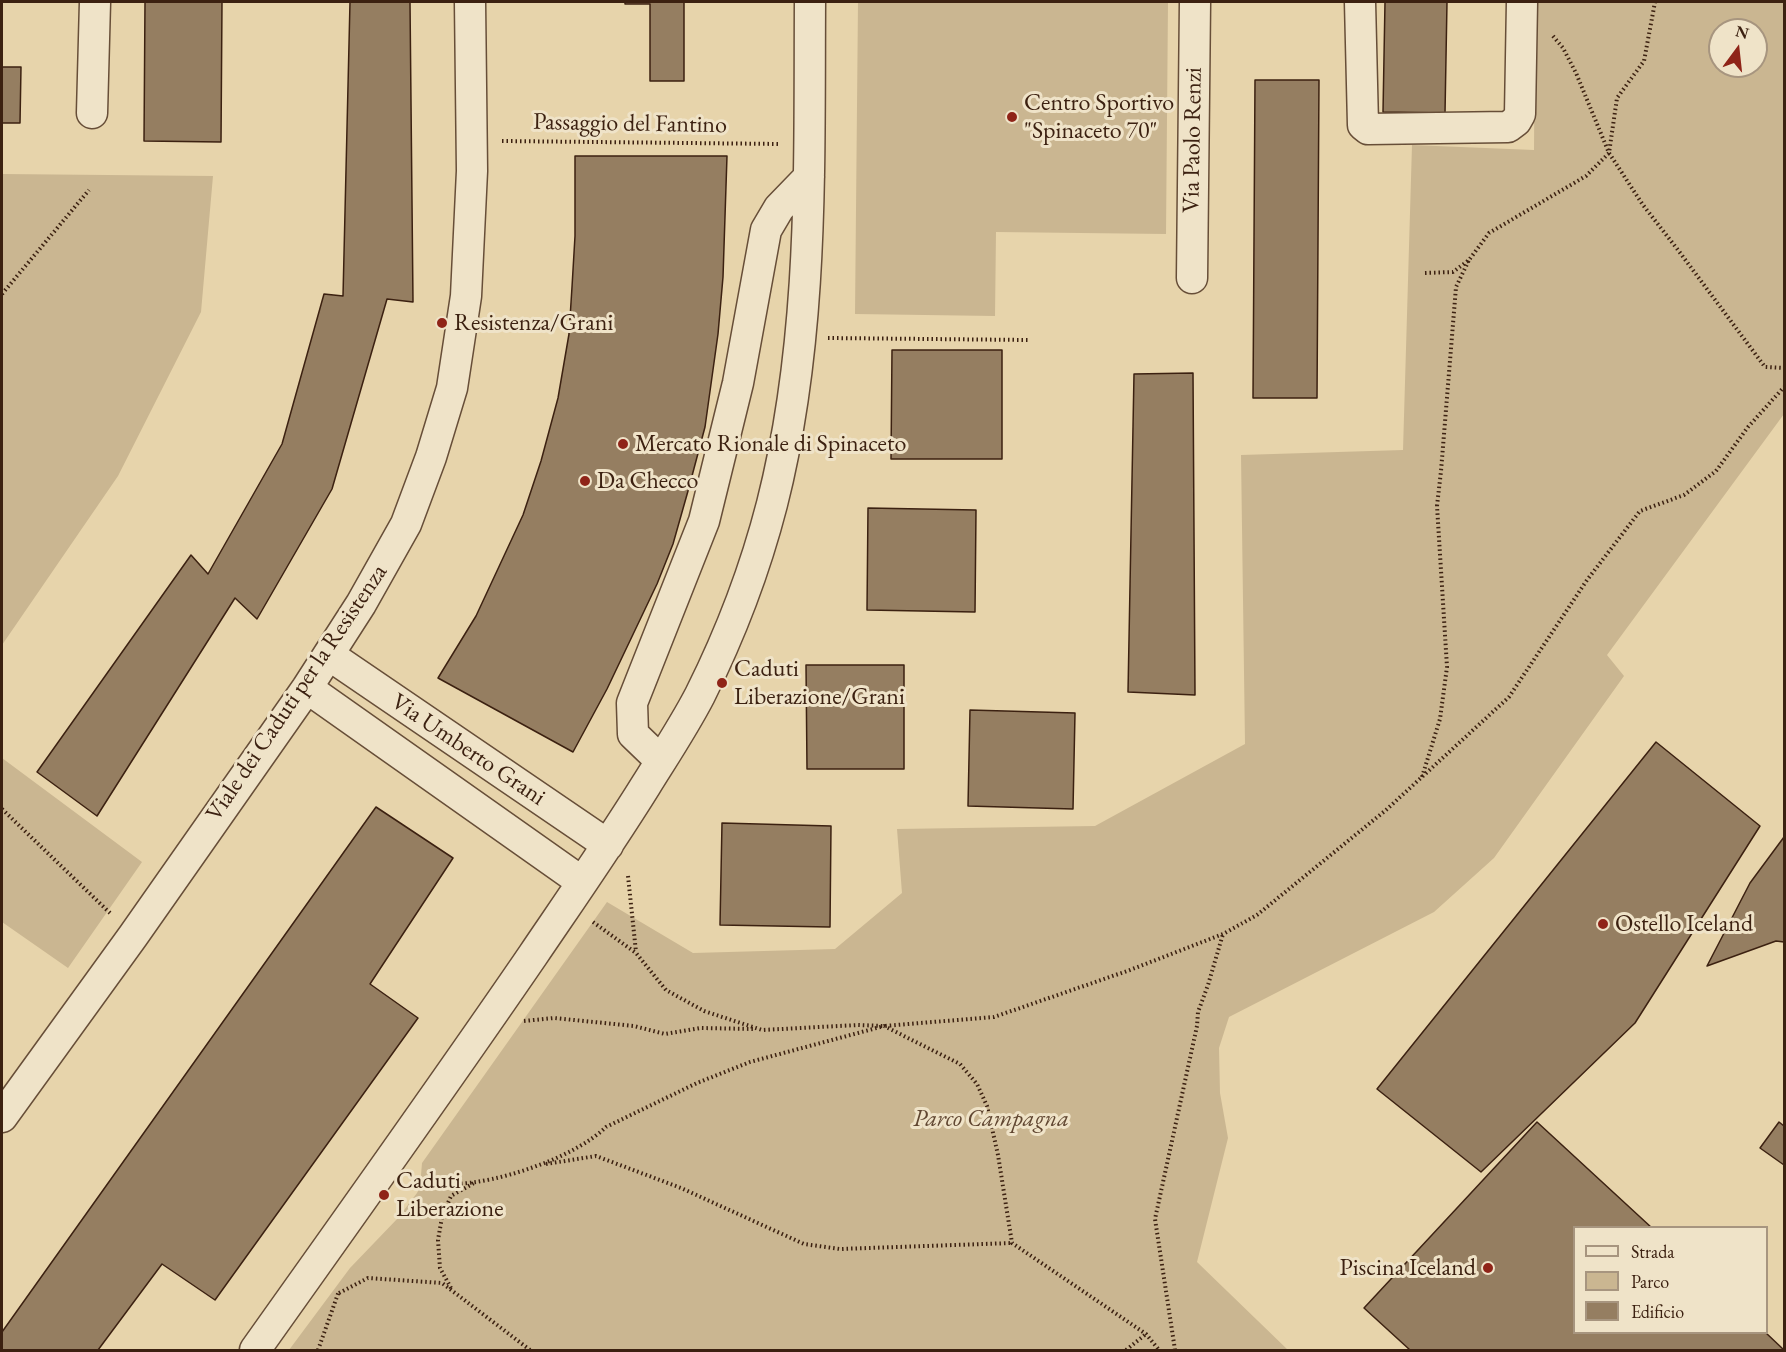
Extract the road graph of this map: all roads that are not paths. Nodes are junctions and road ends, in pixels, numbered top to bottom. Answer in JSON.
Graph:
{"nodes":[{"id":1,"x":95,"y":2,"type":"edge"},
{"id":2,"x":470,"y":2,"type":"edge"},
{"id":3,"x":810,"y":2,"type":"edge"},
{"id":4,"x":1194,"y":2,"type":"edge"},
{"id":5,"x":1360,"y":2,"type":"edge"},
{"id":6,"x":1522,"y":2,"type":"edge"},
{"id":7,"x":92,"y":113,"type":"dead end"},
{"id":8,"x":809,"y":177,"type":"junction"},
{"id":9,"x":1192,"y":278,"type":"dead end"},
{"id":10,"x":329,"y":655,"type":"junction"},
{"id":11,"x":307,"y":688,"type":"junction"},
{"id":12,"x":661,"y":761,"type":"junction"},
{"id":13,"x":608,"y":845,"type":"junction"},
{"id":14,"x":582,"y":882,"type":"junction"},
{"id":15,"x":2,"y":1117,"type":"edge"},
{"id":16,"x":255,"y":1350,"type":"edge"}],
"edges":[{"from":1,"to":7,"type":"street"},
{"from":2,"to":10,"type":"street","name":"Viale dei Caduti per la Resistenza"},
{"from":3,"to":8,"type":"street"},
{"from":4,"to":9,"type":"street","name":"Via Paolo Renzi"},
{"from":5,"to":6,"type":"street"},
{"from":8,"to":12,"type":"street"},
{"from":8,"to":12,"type":"street"},
{"from":10,"to":11,"type":"street","name":"Viale dei Caduti per la Resistenza"},
{"from":10,"to":13,"type":"street","name":"Via Umberto Grani"},
{"from":11,"to":14,"type":"street","name":"Via Umberto Grani"},
{"from":11,"to":15,"type":"street","name":"Viale dei Caduti per la Resistenza"},
{"from":12,"to":13,"type":"street"},
{"from":13,"to":14,"type":"street"},
{"from":14,"to":16,"type":"street"}]}
